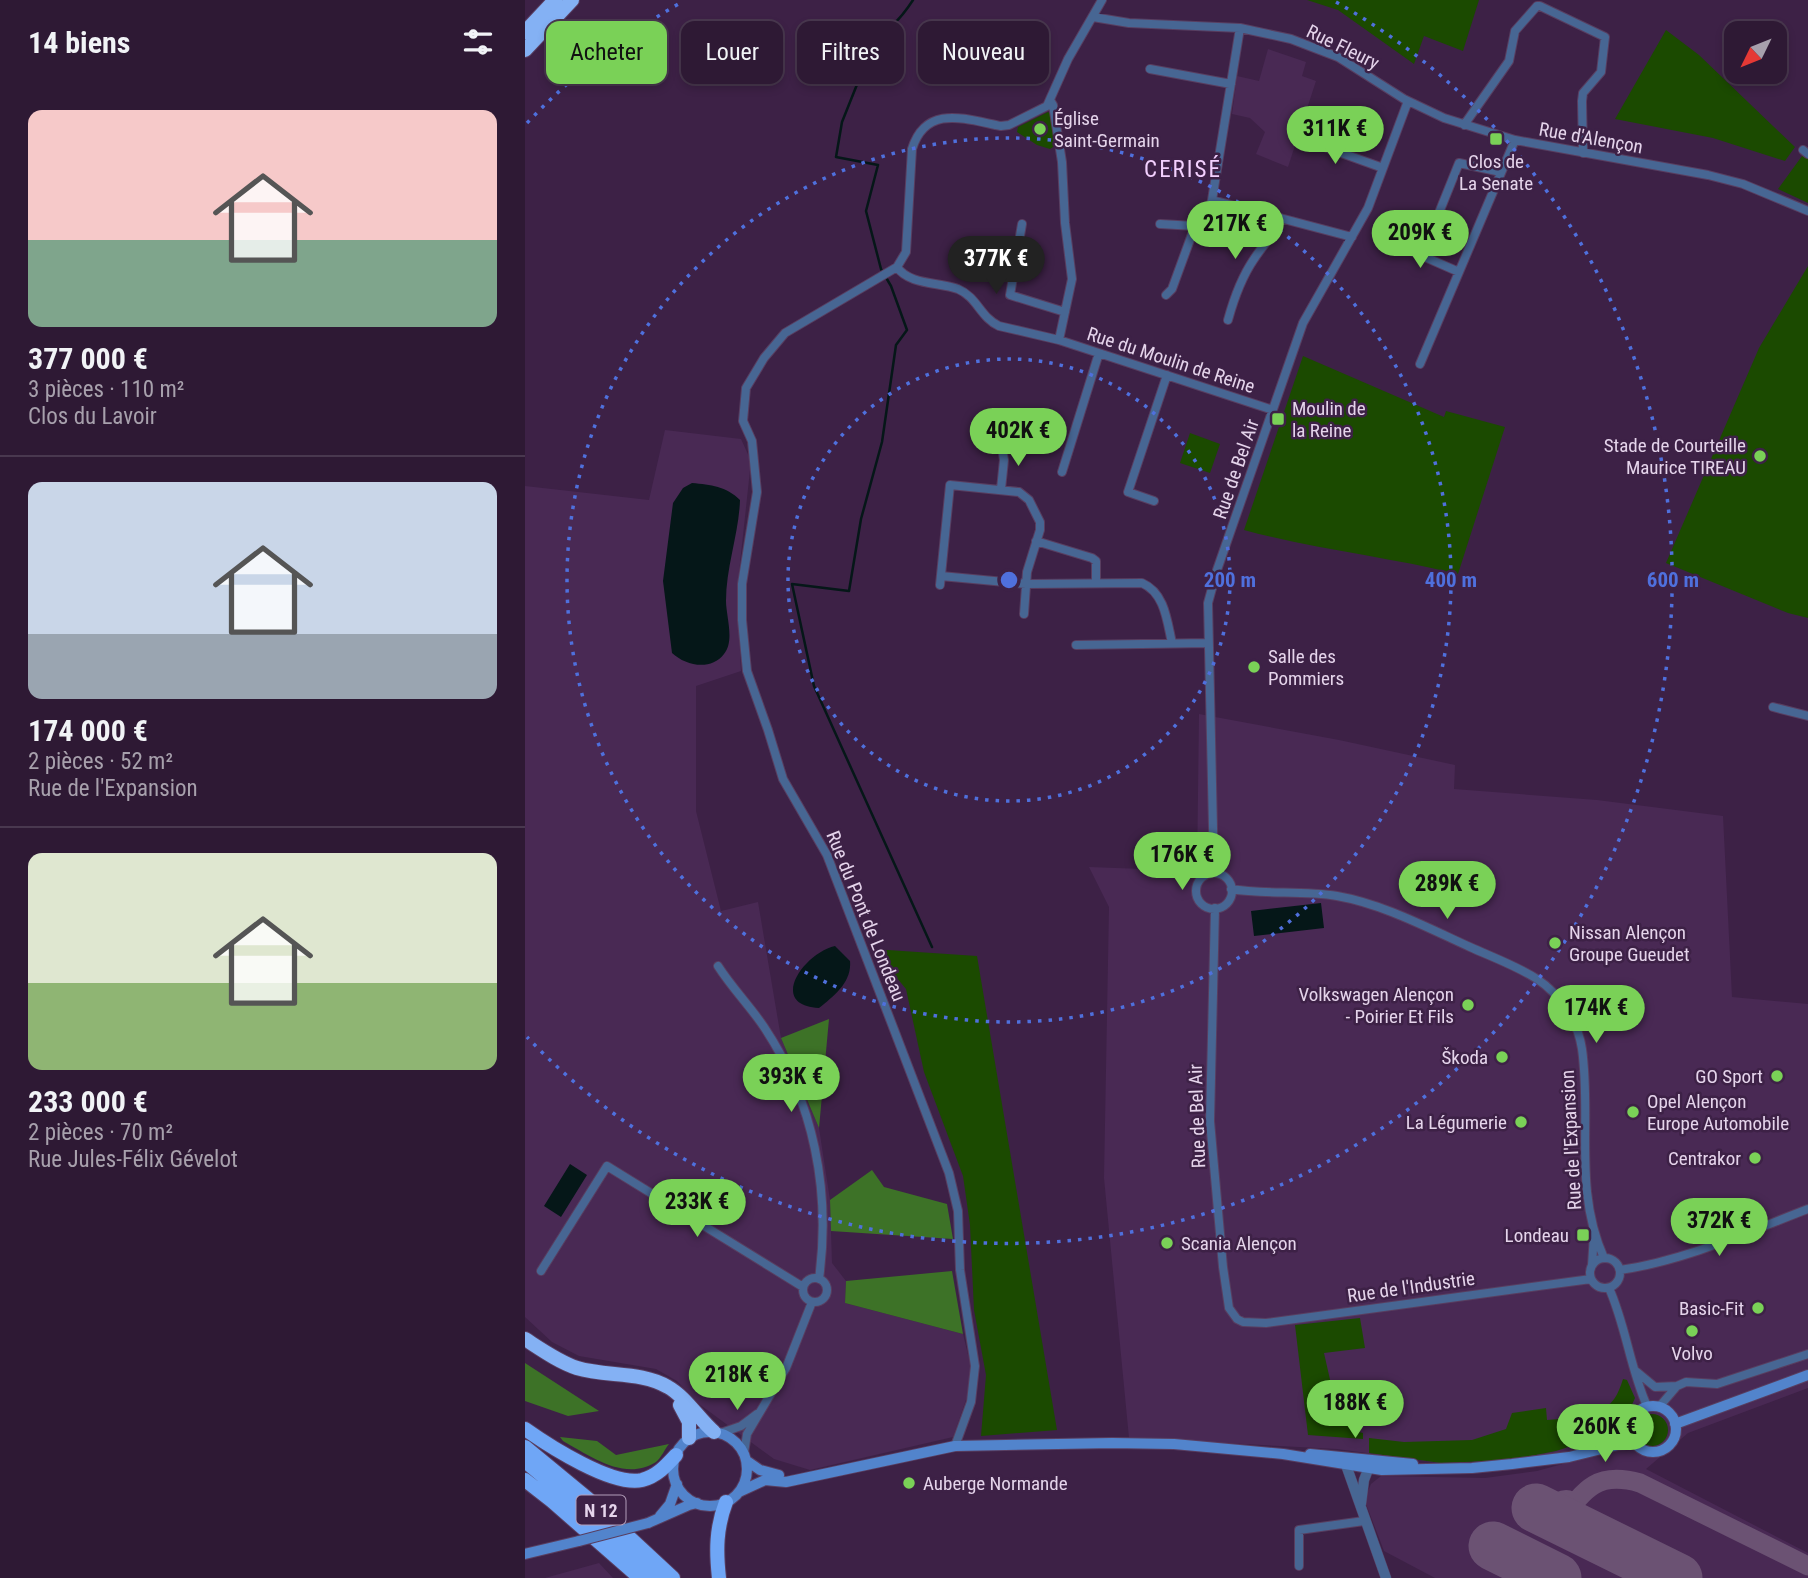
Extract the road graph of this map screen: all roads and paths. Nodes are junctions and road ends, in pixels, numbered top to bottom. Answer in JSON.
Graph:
{"nodes":[{"id":1,"x":555,"y":0,"type":"edge"},
{"id":2,"x":572,"y":0,"type":"edge"},
{"id":3,"x":1102,"y":0,"type":"edge"},
{"id":4,"x":1093,"y":17,"type":"junction"},
{"id":5,"x":1240,"y":28,"type":"junction"},
{"id":6,"x":525,"y":32,"type":"edge"},
{"id":7,"x":525,"y":50,"type":"edge"},
{"id":8,"x":1150,"y":69,"type":"dead end"},
{"id":9,"x":1231,"y":84,"type":"junction"},
{"id":10,"x":1050,"y":100,"type":"junction"},
{"id":11,"x":1408,"y":101,"type":"junction"},
{"id":12,"x":1464,"y":125,"type":"junction"},
{"id":13,"x":1297,"y":137,"type":"dead end"},
{"id":14,"x":1515,"y":140,"type":"junction"},
{"id":15,"x":1583,"y":153,"type":"junction"},
{"id":16,"x":1383,"y":168,"type":"junction"},
{"id":17,"x":1501,"y":172,"type":"junction"},
{"id":18,"x":1212,"y":200,"type":"junction"},
{"id":19,"x":1808,"y":211,"type":"edge"},
{"id":20,"x":1281,"y":218,"type":"junction"},
{"id":21,"x":1022,"y":224,"type":"dead end"},
{"id":22,"x":1160,"y":224,"type":"dead end"},
{"id":23,"x":1195,"y":226,"type":"junction"},
{"id":24,"x":1352,"y":237,"type":"junction"},
{"id":25,"x":1393,"y":243,"type":"dead end"},
{"id":26,"x":1422,"y":255,"type":"junction"},
{"id":27,"x":897,"y":267,"type":"junction"},
{"id":28,"x":1459,"y":272,"type":"junction"},
{"id":29,"x":1167,"y":295,"type":"dead end"},
{"id":30,"x":1065,"y":312,"type":"junction"},
{"id":31,"x":1227,"y":320,"type":"dead end"},
{"id":32,"x":1059,"y":340,"type":"junction"},
{"id":33,"x":1099,"y":353,"type":"junction"},
{"id":34,"x":1420,"y":364,"type":"dead end"},
{"id":35,"x":1167,"y":375,"type":"junction"},
{"id":36,"x":1273,"y":410,"type":"junction"},
{"id":37,"x":1002,"y":448,"type":"dead end"},
{"id":38,"x":1062,"y":472,"type":"dead end"},
{"id":39,"x":1001,"y":489,"type":"junction"},
{"id":40,"x":1154,"y":501,"type":"dead end"},
{"id":41,"x":1037,"y":541,"type":"junction"},
{"id":42,"x":1096,"y":582,"type":"junction"},
{"id":43,"x":1026,"y":584,"type":"junction"},
{"id":44,"x":1024,"y":614,"type":"dead end"},
{"id":45,"x":1172,"y":643,"type":"junction"},
{"id":46,"x":1208,"y":643,"type":"junction"},
{"id":47,"x":1076,"y":645,"type":"dead end"},
{"id":48,"x":1773,"y":707,"type":"dead end"},
{"id":49,"x":1808,"y":716,"type":"edge"},
{"id":50,"x":1214,"y":873,"type":"junction"},
{"id":51,"x":1231,"y":889,"type":"junction"},
{"id":52,"x":1215,"y":908,"type":"junction"},
{"id":53,"x":718,"y":966,"type":"dead end"},
{"id":54,"x":1808,"y":1209,"type":"edge"},
{"id":55,"x":1594,"y":1234,"type":"junction"},
{"id":56,"x":1604,"y":1258,"type":"junction"},
{"id":57,"x":1592,"y":1265,"type":"junction"},
{"id":58,"x":541,"y":1270,"type":"dead end"},
{"id":59,"x":1620,"y":1270,"type":"junction"},
{"id":60,"x":819,"y":1279,"type":"junction"},
{"id":61,"x":1591,"y":1279,"type":"junction"},
{"id":62,"x":803,"y":1287,"type":"junction"},
{"id":63,"x":1609,"y":1288,"type":"junction"},
{"id":64,"x":812,"y":1302,"type":"junction"},
{"id":65,"x":1237,"y":1319,"type":"joint"},
{"id":66,"x":525,"y":1339,"type":"edge"},
{"id":67,"x":1808,"y":1354,"type":"edge"},
{"id":68,"x":1635,"y":1370,"type":"junction"},
{"id":69,"x":1808,"y":1375,"type":"edge"},
{"id":70,"x":1681,"y":1384,"type":"junction"},
{"id":71,"x":668,"y":1387,"type":"junction"},
{"id":72,"x":1653,"y":1407,"type":"junction"},
{"id":73,"x":762,"y":1409,"type":"junction"},
{"id":74,"x":1675,"y":1424,"type":"junction"},
{"id":75,"x":1630,"y":1428,"type":"junction"},
{"id":76,"x":525,"y":1429,"type":"edge"},
{"id":77,"x":718,"y":1433,"type":"junction"},
{"id":78,"x":689,"y":1438,"type":"junction"},
{"id":79,"x":1635,"y":1443,"type":"junction"},
{"id":80,"x":955,"y":1446,"type":"junction"},
{"id":81,"x":525,"y":1447,"type":"edge"},
{"id":82,"x":1283,"y":1454,"type":"junction"},
{"id":83,"x":676,"y":1455,"type":"junction"},
{"id":84,"x":745,"y":1457,"type":"junction"},
{"id":85,"x":1547,"y":1458,"type":"junction"},
{"id":86,"x":525,"y":1461,"type":"edge"},
{"id":87,"x":1373,"y":1463,"type":"junction"},
{"id":88,"x":1346,"y":1465,"type":"junction"},
{"id":89,"x":795,"y":1479,"type":"junction"},
{"id":90,"x":525,"y":1480,"type":"edge"},
{"id":91,"x":677,"y":1484,"type":"junction"},
{"id":92,"x":739,"y":1492,"type":"junction"},
{"id":93,"x":726,"y":1502,"type":"junction"},
{"id":94,"x":697,"y":1503,"type":"junction"},
{"id":95,"x":1360,"y":1508,"type":"junction"},
{"id":96,"x":1364,"y":1521,"type":"junction"},
{"id":97,"x":649,"y":1523,"type":"junction"},
{"id":98,"x":525,"y":1547,"type":"edge"},
{"id":99,"x":548,"y":1547,"type":"junction"},
{"id":100,"x":525,"y":1554,"type":"edge"},
{"id":101,"x":1299,"y":1566,"type":"dead end"},
{"id":102,"x":640,"y":1578,"type":"edge"},
{"id":103,"x":656,"y":1578,"type":"edge"},
{"id":104,"x":673,"y":1578,"type":"edge"},
{"id":105,"x":719,"y":1578,"type":"edge"},
{"id":106,"x":1386,"y":1578,"type":"edge"}],
"edges":[{"from":1,"to":6,"type":"highway"},
{"from":2,"to":7,"type":"highway"},
{"from":3,"to":4,"type":"street"},
{"from":4,"to":5,"type":"street","name":"Rue Fleury"},
{"from":4,"to":10,"type":"street"},
{"from":5,"to":9,"type":"street"},
{"from":5,"to":11,"type":"street","name":"Rue Fleury"},
{"from":8,"to":9,"type":"street"},
{"from":9,"to":18,"type":"street"},
{"from":10,"to":27,"type":"street"},
{"from":10,"to":30,"type":"street"},
{"from":11,"to":12,"type":"street","name":"Rue d'Alençon"},
{"from":11,"to":16,"type":"street","name":"Rue de Bel Air"},
{"from":12,"to":14,"type":"street","name":"Rue d'Alençon"},
{"from":12,"to":15,"type":"street"},
{"from":13,"to":16,"type":"street"},
{"from":14,"to":15,"type":"street","name":"Rue d'Alençon"},
{"from":14,"to":17,"type":"street"},
{"from":15,"to":19,"type":"street","name":"Rue d'Alençon"},
{"from":16,"to":24,"type":"street","name":"Rue de Bel Air"},
{"from":17,"to":26,"type":"street"},
{"from":17,"to":28,"type":"street"},
{"from":18,"to":20,"type":"street"},
{"from":18,"to":23,"type":"street"},
{"from":20,"to":24,"type":"street"},
{"from":20,"to":31,"type":"street"},
{"from":21,"to":30,"type":"street"},
{"from":22,"to":23,"type":"street"},
{"from":23,"to":29,"type":"street"},
{"from":24,"to":36,"type":"street","name":"Rue de Bel Air"},
{"from":25,"to":26,"type":"street"},
{"from":26,"to":28,"type":"street"},
{"from":27,"to":32,"type":"street","name":"Rue du Moulin de Reine"},
{"from":27,"to":80,"type":"street","name":"Rue du Pont de Londeau"},
{"from":28,"to":34,"type":"street"},
{"from":30,"to":32,"type":"street"},
{"from":32,"to":33,"type":"street","name":"Rue du Moulin de Reine"},
{"from":33,"to":35,"type":"street","name":"Rue du Moulin de Reine"},
{"from":33,"to":38,"type":"street"},
{"from":35,"to":36,"type":"street","name":"Rue du Moulin de Reine"},
{"from":35,"to":40,"type":"street"},
{"from":36,"to":46,"type":"street","name":"Rue de Bel Air"},
{"from":37,"to":39,"type":"street"},
{"from":39,"to":41,"type":"street"},
{"from":39,"to":43,"type":"street"},
{"from":41,"to":42,"type":"street"},
{"from":41,"to":43,"type":"street"},
{"from":42,"to":43,"type":"street"},
{"from":42,"to":45,"type":"street"},
{"from":43,"to":44,"type":"street"},
{"from":45,"to":46,"type":"street"},
{"from":45,"to":47,"type":"street"},
{"from":46,"to":50,"type":"street","name":"Rue de Bel Air"},
{"from":48,"to":49,"type":"street"},
{"from":50,"to":51,"type":"street"},
{"from":50,"to":52,"type":"street"},
{"from":51,"to":52,"type":"street"},
{"from":51,"to":55,"type":"street","name":"Rue de l'Expansion"},
{"from":52,"to":65,"type":"street","name":"Rue de Bel Air"},
{"from":53,"to":60,"type":"street"},
{"from":54,"to":59,"type":"street"},
{"from":55,"to":56,"type":"street","name":"Rue de l'Expansion"},
{"from":55,"to":57,"type":"street"},
{"from":56,"to":57,"type":"street"},
{"from":56,"to":59,"type":"street"},
{"from":57,"to":61,"type":"street"},
{"from":58,"to":62,"type":"street"},
{"from":59,"to":63,"type":"street"},
{"from":60,"to":62,"type":"street"},
{"from":60,"to":64,"type":"street"},
{"from":61,"to":63,"type":"street"},
{"from":61,"to":65,"type":"street","name":"Rue de l'Industrie"},
{"from":62,"to":64,"type":"street"},
{"from":63,"to":68,"type":"street"},
{"from":64,"to":73,"type":"street"},
{"from":66,"to":71,"type":"highway"},
{"from":67,"to":70,"type":"street"},
{"from":68,"to":70,"type":"street"},
{"from":68,"to":72,"type":"street"},
{"from":69,"to":74,"type":"main road"},
{"from":70,"to":72,"type":"street"},
{"from":71,"to":77,"type":"highway"},
{"from":71,"to":78,"type":"highway"},
{"from":72,"to":74,"type":"main road"},
{"from":72,"to":75,"type":"main road"},
{"from":73,"to":77,"type":"street"},
{"from":73,"to":84,"type":"street"},
{"from":74,"to":79,"type":"main road"},
{"from":75,"to":79,"type":"main road"},
{"from":75,"to":85,"type":"main road"},
{"from":76,"to":83,"type":"highway","number":"N 12"},
{"from":77,"to":78,"type":"main road"},
{"from":77,"to":84,"type":"main road"},
{"from":78,"to":83,"type":"main road"},
{"from":79,"to":85,"type":"main road"},
{"from":80,"to":82,"type":"main road"},
{"from":80,"to":89,"type":"main road"},
{"from":81,"to":104,"type":"highway","number":"N 12"},
{"from":82,"to":87,"type":"main road"},
{"from":82,"to":88,"type":"main road"},
{"from":83,"to":91,"type":"main road"},
{"from":84,"to":89,"type":"main road"},
{"from":84,"to":92,"type":"main road"},
{"from":85,"to":87,"type":"main road"},
{"from":86,"to":103,"type":"highway","number":"N 12"},
{"from":87,"to":88,"type":"main road"},
{"from":87,"to":95,"type":"street"},
{"from":88,"to":95,"type":"street"},
{"from":89,"to":92,"type":"main road"},
{"from":90,"to":102,"type":"highway","number":"N 12"},
{"from":91,"to":94,"type":"main road"},
{"from":91,"to":97,"type":"main road"},
{"from":92,"to":93,"type":"main road"},
{"from":93,"to":94,"type":"main road"},
{"from":93,"to":105,"type":"highway"},
{"from":94,"to":97,"type":"main road"},
{"from":95,"to":96,"type":"street"},
{"from":96,"to":101,"type":"street"},
{"from":96,"to":106,"type":"street"},
{"from":97,"to":99,"type":"main road","bridge":true},
{"from":98,"to":99,"type":"main road"},
{"from":99,"to":100,"type":"main road"}]}
